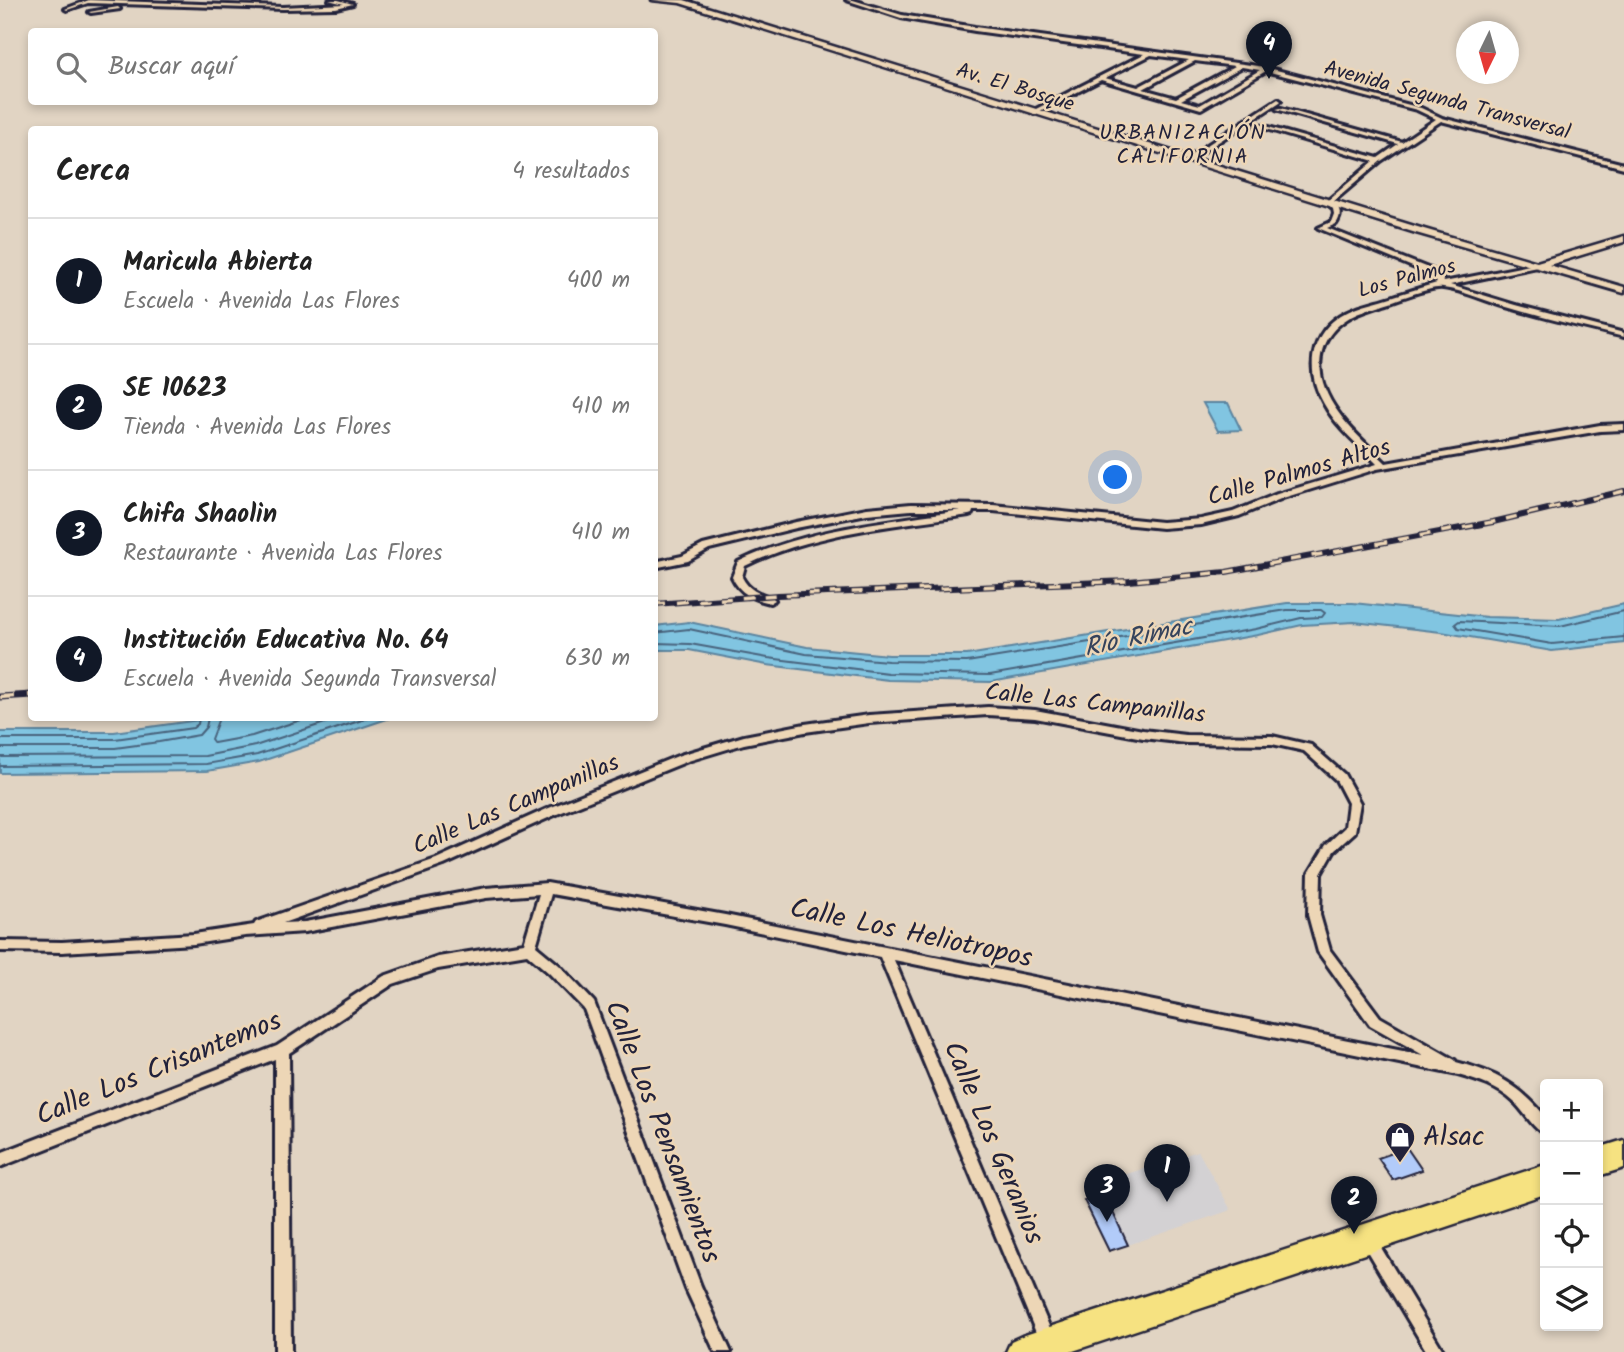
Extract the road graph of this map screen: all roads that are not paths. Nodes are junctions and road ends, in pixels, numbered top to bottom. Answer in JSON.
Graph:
{"nodes":[{"id":1,"x":284,"y":0,"type":"edge"},
{"id":2,"x":304,"y":0,"type":"edge"},
{"id":3,"x":331,"y":0,"type":"edge"},
{"id":4,"x":655,"y":0,"type":"edge"},
{"id":5,"x":848,"y":0,"type":"edge"},
{"id":6,"x":91,"y":1,"type":"edge"},
{"id":7,"x":677,"y":1,"type":"edge"},
{"id":8,"x":162,"y":2,"type":"edge"},
{"id":9,"x":145,"y":4,"type":"junction"},
{"id":10,"x":67,"y":9,"type":"dead end"},
{"id":11,"x":91,"y":12,"type":"dead end"},
{"id":12,"x":1150,"y":52,"type":"junction"},
{"id":13,"x":1195,"y":59,"type":"junction"},
{"id":14,"x":1242,"y":65,"type":"junction"},
{"id":15,"x":1265,"y":69,"type":"junction"},
{"id":16,"x":1099,"y":78,"type":"junction"},
{"id":17,"x":1139,"y":89,"type":"junction"},
{"id":18,"x":1176,"y":100,"type":"junction"},
{"id":19,"x":1278,"y":101,"type":"dead end"},
{"id":20,"x":1279,"y":109,"type":"dead end"},
{"id":21,"x":1034,"y":112,"type":"junction"},
{"id":22,"x":1440,"y":119,"type":"junction"},
{"id":23,"x":1256,"y":125,"type":"dead end"},
{"id":24,"x":1403,"y":144,"type":"junction"},
{"id":25,"x":1190,"y":158,"type":"junction"},
{"id":26,"x":1379,"y":160,"type":"junction"},
{"id":27,"x":1624,"y":166,"type":"edge"},
{"id":28,"x":1331,"y":204,"type":"junction"},
{"id":29,"x":1624,"y":239,"type":"edge"},
{"id":30,"x":1537,"y":265,"type":"junction"},
{"id":31,"x":1442,"y":285,"type":"junction"},
{"id":32,"x":1624,"y":290,"type":"edge"},
{"id":33,"x":1624,"y":335,"type":"edge"},
{"id":34,"x":1624,"y":427,"type":"edge"},
{"id":35,"x":1383,"y":465,"type":"junction"},
{"id":36,"x":993,"y":508,"type":"junction"},
{"id":37,"x":658,"y":564,"type":"edge"},
{"id":38,"x":770,"y":600,"type":"dead end"},
{"id":39,"x":547,"y":888,"type":"junction"},
{"id":40,"x":245,"y":932,"type":"junction"},
{"id":41,"x":0,"y":946,"type":"edge"},
{"id":42,"x":529,"y":948,"type":"junction"},
{"id":43,"x":885,"y":954,"type":"junction"},
{"id":44,"x":282,"y":1049,"type":"junction"},
{"id":45,"x":1458,"y":1069,"type":"junction"},
{"id":46,"x":1540,"y":1121,"type":"edge"},
{"id":47,"x":1624,"y":1154,"type":"edge"},
{"id":48,"x":0,"y":1160,"type":"edge"},
{"id":49,"x":1603,"y":1160,"type":"edge"},
{"id":50,"x":1540,"y":1181,"type":"edge"},
{"id":51,"x":1367,"y":1238,"type":"junction"},
{"id":52,"x":1041,"y":1349,"type":"edge"},
{"id":53,"x":283,"y":1352,"type":"edge"},
{"id":54,"x":723,"y":1352,"type":"edge"},
{"id":55,"x":1436,"y":1352,"type":"edge"}],
"edges":[{"from":1,"to":2,"type":"street"},
{"from":3,"to":8,"type":"street"},
{"from":4,"to":7,"type":"street","name":"Av. El Bosque"},
{"from":5,"to":12,"type":"street","name":"Avenida Segunda Transversal"},
{"from":6,"to":9,"type":"street"},
{"from":6,"to":10,"type":"street"},
{"from":7,"to":21,"type":"street","name":"Av. El Bosque"},
{"from":8,"to":9,"type":"street"},
{"from":9,"to":11,"type":"street"},
{"from":12,"to":13,"type":"street","name":"Avenida Segunda Transversal"},
{"from":12,"to":16,"type":"street"},
{"from":13,"to":14,"type":"street","name":"Avenida Segunda Transversal"},
{"from":13,"to":17,"type":"street"},
{"from":14,"to":15,"type":"street","name":"Avenida Segunda Transversal"},
{"from":14,"to":18,"type":"street"},
{"from":15,"to":18,"type":"street"},
{"from":15,"to":22,"type":"street","name":"Avenida Segunda Transversal"},
{"from":16,"to":17,"type":"street"},
{"from":16,"to":21,"type":"street"},
{"from":17,"to":18,"type":"street"},
{"from":19,"to":25,"type":"street"},
{"from":20,"to":24,"type":"street"},
{"from":21,"to":25,"type":"street","name":"Av. El Bosque"},
{"from":22,"to":24,"type":"street"},
{"from":22,"to":27,"type":"street","name":"Avenida Segunda Transversal"},
{"from":23,"to":26,"type":"street"},
{"from":24,"to":26,"type":"street"},
{"from":25,"to":28,"type":"street","name":"Av. El Bosque"},
{"from":26,"to":28,"type":"street"},
{"from":28,"to":30,"type":"street","name":"Av. El Bosque"},
{"from":28,"to":31,"type":"street"},
{"from":29,"to":30,"type":"street"},
{"from":30,"to":31,"type":"street","name":"Los Palmos"},
{"from":30,"to":32,"type":"street","name":"Av. El Bosque"},
{"from":31,"to":33,"type":"street"},
{"from":31,"to":35,"type":"street","name":"Los Palmos"},
{"from":34,"to":35,"type":"street","name":"Calle Palmos Altos"},
{"from":35,"to":36,"type":"street","name":"Calle Palmos Altos"},
{"from":36,"to":37,"type":"street","name":"Calle Palmos Altos"},
{"from":36,"to":38,"type":"street"},
{"from":39,"to":40,"type":"street","name":"Calle Los Heliotropos"},
{"from":39,"to":42,"type":"street"},
{"from":39,"to":43,"type":"street","name":"Calle Los Heliotropos"},
{"from":40,"to":41,"type":"street"},
{"from":40,"to":45,"type":"street","name":"Calle Las Campanillas"},
{"from":42,"to":44,"type":"street","name":"Calle Los Crisantemos"},
{"from":42,"to":54,"type":"street","name":"Calle Los Pensamientos"},
{"from":43,"to":45,"type":"street","name":"Calle Los Heliotropos"},
{"from":43,"to":52,"type":"street","name":"Calle Los Geranios"},
{"from":44,"to":48,"type":"street","name":"Calle Los Crisantemos"},
{"from":44,"to":53,"type":"street"},
{"from":45,"to":46,"type":"street","name":"Calle Los Heliotropos"},
{"from":47,"to":49,"type":"highway"},
{"from":50,"to":51,"type":"highway"},
{"from":51,"to":52,"type":"highway"},
{"from":51,"to":55,"type":"street"}]}
